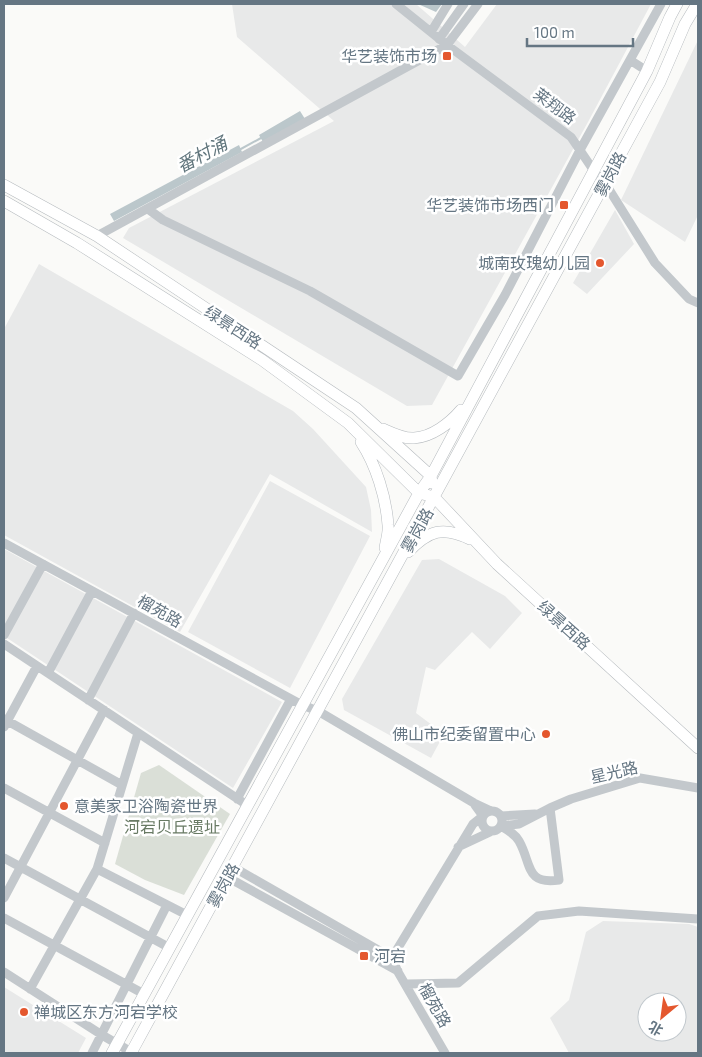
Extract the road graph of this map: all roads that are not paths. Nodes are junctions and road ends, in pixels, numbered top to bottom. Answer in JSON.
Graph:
{"nodes":[{"id":1,"x":396,"y":4,"type":"edge"},
{"id":2,"x":448,"y":4,"type":"edge"},
{"id":3,"x":464,"y":4,"type":"edge"},
{"id":4,"x":478,"y":4,"type":"edge"},
{"id":5,"x":661,"y":4,"type":"edge"},
{"id":6,"x":677,"y":4,"type":"edge"},
{"id":7,"x":698,"y":5,"type":"edge"},
{"id":8,"x":431,"y":32,"type":"junction"},
{"id":9,"x":439,"y":39,"type":"junction"},
{"id":10,"x":448,"y":45,"type":"junction"},
{"id":11,"x":630,"y":60,"type":"junction"},
{"id":12,"x":647,"y":71,"type":"junction"},
{"id":13,"x":580,"y":150,"type":"junction"},
{"id":14,"x":594,"y":170,"type":"junction"},
{"id":15,"x":605,"y":183,"type":"junction"},
{"id":16,"x":4,"y":185,"type":"edge"},
{"id":17,"x":4,"y":201,"type":"edge"},
{"id":18,"x":148,"y":209,"type":"junction"},
{"id":19,"x":97,"y":236,"type":"junction"},
{"id":20,"x":698,"y":303,"type":"edge"},
{"id":21,"x":474,"y":395,"type":"junction"},
{"id":22,"x":348,"y":423,"type":"junction"},
{"id":23,"x":375,"y":425,"type":"junction"},
{"id":24,"x":430,"y":476,"type":"junction"},
{"id":25,"x":419,"y":493,"type":"junction"},
{"id":26,"x":434,"y":497,"type":"junction"},
{"id":27,"x":476,"y":541,"type":"junction"},
{"id":28,"x":4,"y":543,"type":"edge"},
{"id":29,"x":382,"y":560,"type":"junction"},
{"id":30,"x":400,"y":561,"type":"junction"},
{"id":31,"x":43,"y":564,"type":"junction"},
{"id":32,"x":92,"y":591,"type":"junction"},
{"id":33,"x":134,"y":613,"type":"junction"},
{"id":34,"x":4,"y":635,"type":"edge"},
{"id":35,"x":4,"y":644,"type":"edge"},
{"id":36,"x":37,"y":666,"type":"junction"},
{"id":37,"x":48,"y":673,"type":"junction"},
{"id":38,"x":88,"y":700,"type":"junction"},
{"id":39,"x":297,"y":702,"type":"junction"},
{"id":40,"x":104,"y":710,"type":"junction"},
{"id":41,"x":318,"y":711,"type":"junction"},
{"id":42,"x":5,"y":722,"type":"edge"},
{"id":43,"x":138,"y":733,"type":"junction"},
{"id":44,"x":698,"y":748,"type":"edge"},
{"id":45,"x":77,"y":760,"type":"junction"},
{"id":46,"x":122,"y":785,"type":"junction"},
{"id":47,"x":4,"y":788,"type":"edge"},
{"id":48,"x":698,"y":788,"type":"edge"},
{"id":49,"x":242,"y":802,"type":"junction"},
{"id":50,"x":550,"y":808,"type":"junction"},
{"id":51,"x":49,"y":813,"type":"junction"},
{"id":52,"x":487,"y":814,"type":"junction"},
{"id":53,"x":501,"y":821,"type":"junction"},
{"id":54,"x":490,"y":832,"type":"junction"},
{"id":55,"x":105,"y":843,"type":"junction"},
{"id":56,"x":458,"y":847,"type":"junction"},
{"id":57,"x":4,"y":858,"type":"edge"},
{"id":58,"x":20,"y":866,"type":"junction"},
{"id":59,"x":97,"y":869,"type":"junction"},
{"id":60,"x":230,"y":872,"type":"junction"},
{"id":61,"x":4,"y":898,"type":"edge"},
{"id":62,"x":80,"y":900,"type":"junction"},
{"id":63,"x":167,"y":905,"type":"junction"},
{"id":64,"x":187,"y":915,"type":"junction"},
{"id":65,"x":4,"y":918,"type":"edge"},
{"id":66,"x":698,"y":919,"type":"edge"},
{"id":67,"x":151,"y":938,"type":"junction"},
{"id":68,"x":55,"y":946,"type":"junction"},
{"id":69,"x":170,"y":948,"type":"junction"},
{"id":70,"x":390,"y":962,"type":"junction"},
{"id":71,"x":4,"y":972,"type":"edge"},
{"id":72,"x":127,"y":984,"type":"junction"},
{"id":73,"x":407,"y":984,"type":"junction"},
{"id":74,"x":30,"y":990,"type":"junction"},
{"id":75,"x":144,"y":994,"type":"junction"},
{"id":76,"x":102,"y":1036,"type":"junction"},
{"id":77,"x":115,"y":1049,"type":"edge"},
{"id":78,"x":92,"y":1053,"type":"edge"},
{"id":79,"x":132,"y":1053,"type":"edge"},
{"id":80,"x":445,"y":1053,"type":"edge"}],
"edges":[{"from":1,"to":8,"type":"street","name":"莱翔路"},
{"from":2,"to":8,"type":"street"},
{"from":3,"to":9,"type":"street"},
{"from":4,"to":10,"type":"street"},
{"from":5,"to":11,"type":"street"},
{"from":6,"to":12,"type":"main road","name":"雾岗路"},
{"from":7,"to":15,"type":"main road","name":"雾岗路"},
{"from":8,"to":9,"type":"street","name":"莱翔路"},
{"from":9,"to":10,"type":"street","name":"莱翔路"},
{"from":10,"to":13,"type":"street","name":"莱翔路"},
{"from":10,"to":18,"type":"street"},
{"from":11,"to":12,"type":"street"},
{"from":11,"to":13,"type":"street"},
{"from":12,"to":14,"type":"main road","name":"雾岗路"},
{"from":13,"to":14,"type":"street","name":"莱翔路"},
{"from":13,"to":18,"type":"street"},
{"from":14,"to":15,"type":"street","name":"莱翔路"},
{"from":14,"to":21,"type":"main road","name":"雾岗路"},
{"from":15,"to":20,"type":"street","name":"莱翔路"},
{"from":15,"to":26,"type":"main road","name":"雾岗路"},
{"from":16,"to":19,"type":"main road","name":"绿景西路"},
{"from":17,"to":22,"type":"main road","name":"绿景西路"},
{"from":18,"to":19,"type":"street"},
{"from":19,"to":23,"type":"main road","name":"绿景西路"},
{"from":21,"to":23,"type":"main road"},
{"from":21,"to":24,"type":"main road","name":"雾岗路"},
{"from":22,"to":25,"type":"main road","name":"绿景西路"},
{"from":22,"to":29,"type":"main road"},
{"from":23,"to":24,"type":"main road","name":"绿景西路"},
{"from":24,"to":25,"type":"main road","name":"雾岗路"},
{"from":24,"to":26,"type":"main road"},
{"from":25,"to":26,"type":"main road","name":"绿景西路"},
{"from":25,"to":29,"type":"main road","name":"雾岗路"},
{"from":26,"to":27,"type":"main road","name":"绿景西路"},
{"from":26,"to":30,"type":"main road","name":"雾岗路"},
{"from":27,"to":30,"type":"main road"},
{"from":27,"to":44,"type":"main road","name":"绿景西路"},
{"from":28,"to":31,"type":"street","name":"榴苑路"},
{"from":29,"to":39,"type":"main road","name":"雾岗路"},
{"from":30,"to":41,"type":"main road","name":"雾岗路"},
{"from":31,"to":32,"type":"street","name":"榴苑路"},
{"from":31,"to":34,"type":"street"},
{"from":32,"to":33,"type":"street","name":"榴苑路"},
{"from":32,"to":37,"type":"street"},
{"from":33,"to":38,"type":"street"},
{"from":33,"to":39,"type":"street","name":"榴苑路"},
{"from":35,"to":36,"type":"street"},
{"from":36,"to":37,"type":"street"},
{"from":36,"to":42,"type":"street"},
{"from":37,"to":38,"type":"street"},
{"from":38,"to":40,"type":"street"},
{"from":39,"to":41,"type":"street","name":"榴苑路"},
{"from":39,"to":49,"type":"main road","name":"雾岗路"},
{"from":40,"to":43,"type":"street"},
{"from":40,"to":45,"type":"street"},
{"from":41,"to":52,"type":"street"},
{"from":41,"to":60,"type":"main road","name":"雾岗路"},
{"from":42,"to":45,"type":"street"},
{"from":43,"to":46,"type":"street"},
{"from":43,"to":49,"type":"street"},
{"from":45,"to":46,"type":"street"},
{"from":45,"to":51,"type":"street"},
{"from":46,"to":55,"type":"street"},
{"from":47,"to":51,"type":"street"},
{"from":48,"to":50,"type":"street","name":"星光路"},
{"from":49,"to":64,"type":"main road","name":"雾岗路"},
{"from":50,"to":53,"type":"street","name":"星光路"},
{"from":50,"to":53,"type":"street"},
{"from":51,"to":55,"type":"street"},
{"from":51,"to":58,"type":"street"},
{"from":52,"to":53,"type":"street"},
{"from":52,"to":54,"type":"street"},
{"from":52,"to":56,"type":"street"},
{"from":53,"to":54,"type":"street"},
{"from":54,"to":56,"type":"street"},
{"from":55,"to":59,"type":"street"},
{"from":56,"to":70,"type":"street"},
{"from":57,"to":58,"type":"street"},
{"from":58,"to":61,"type":"street"},
{"from":58,"to":62,"type":"street"},
{"from":59,"to":62,"type":"street"},
{"from":59,"to":63,"type":"street"},
{"from":60,"to":70,"type":"street"},
{"from":60,"to":79,"type":"main road","name":"雾岗路"},
{"from":62,"to":67,"type":"street"},
{"from":62,"to":68,"type":"street"},
{"from":63,"to":64,"type":"street"},
{"from":63,"to":67,"type":"street"},
{"from":64,"to":69,"type":"main road","name":"雾岗路"},
{"from":65,"to":68,"type":"street"},
{"from":66,"to":73,"type":"street"},
{"from":67,"to":69,"type":"street"},
{"from":67,"to":72,"type":"street"},
{"from":68,"to":72,"type":"street"},
{"from":68,"to":74,"type":"street"},
{"from":69,"to":75,"type":"main road","name":"雾岗路"},
{"from":70,"to":73,"type":"street","name":"榴苑路"},
{"from":71,"to":74,"type":"street"},
{"from":72,"to":75,"type":"street"},
{"from":72,"to":76,"type":"street"},
{"from":73,"to":80,"type":"street","name":"榴苑路"},
{"from":74,"to":76,"type":"street"},
{"from":75,"to":77,"type":"main road","name":"雾岗路"},
{"from":76,"to":77,"type":"street"},
{"from":76,"to":78,"type":"street"},
{"from":77,"to":79,"type":"street"}]}
